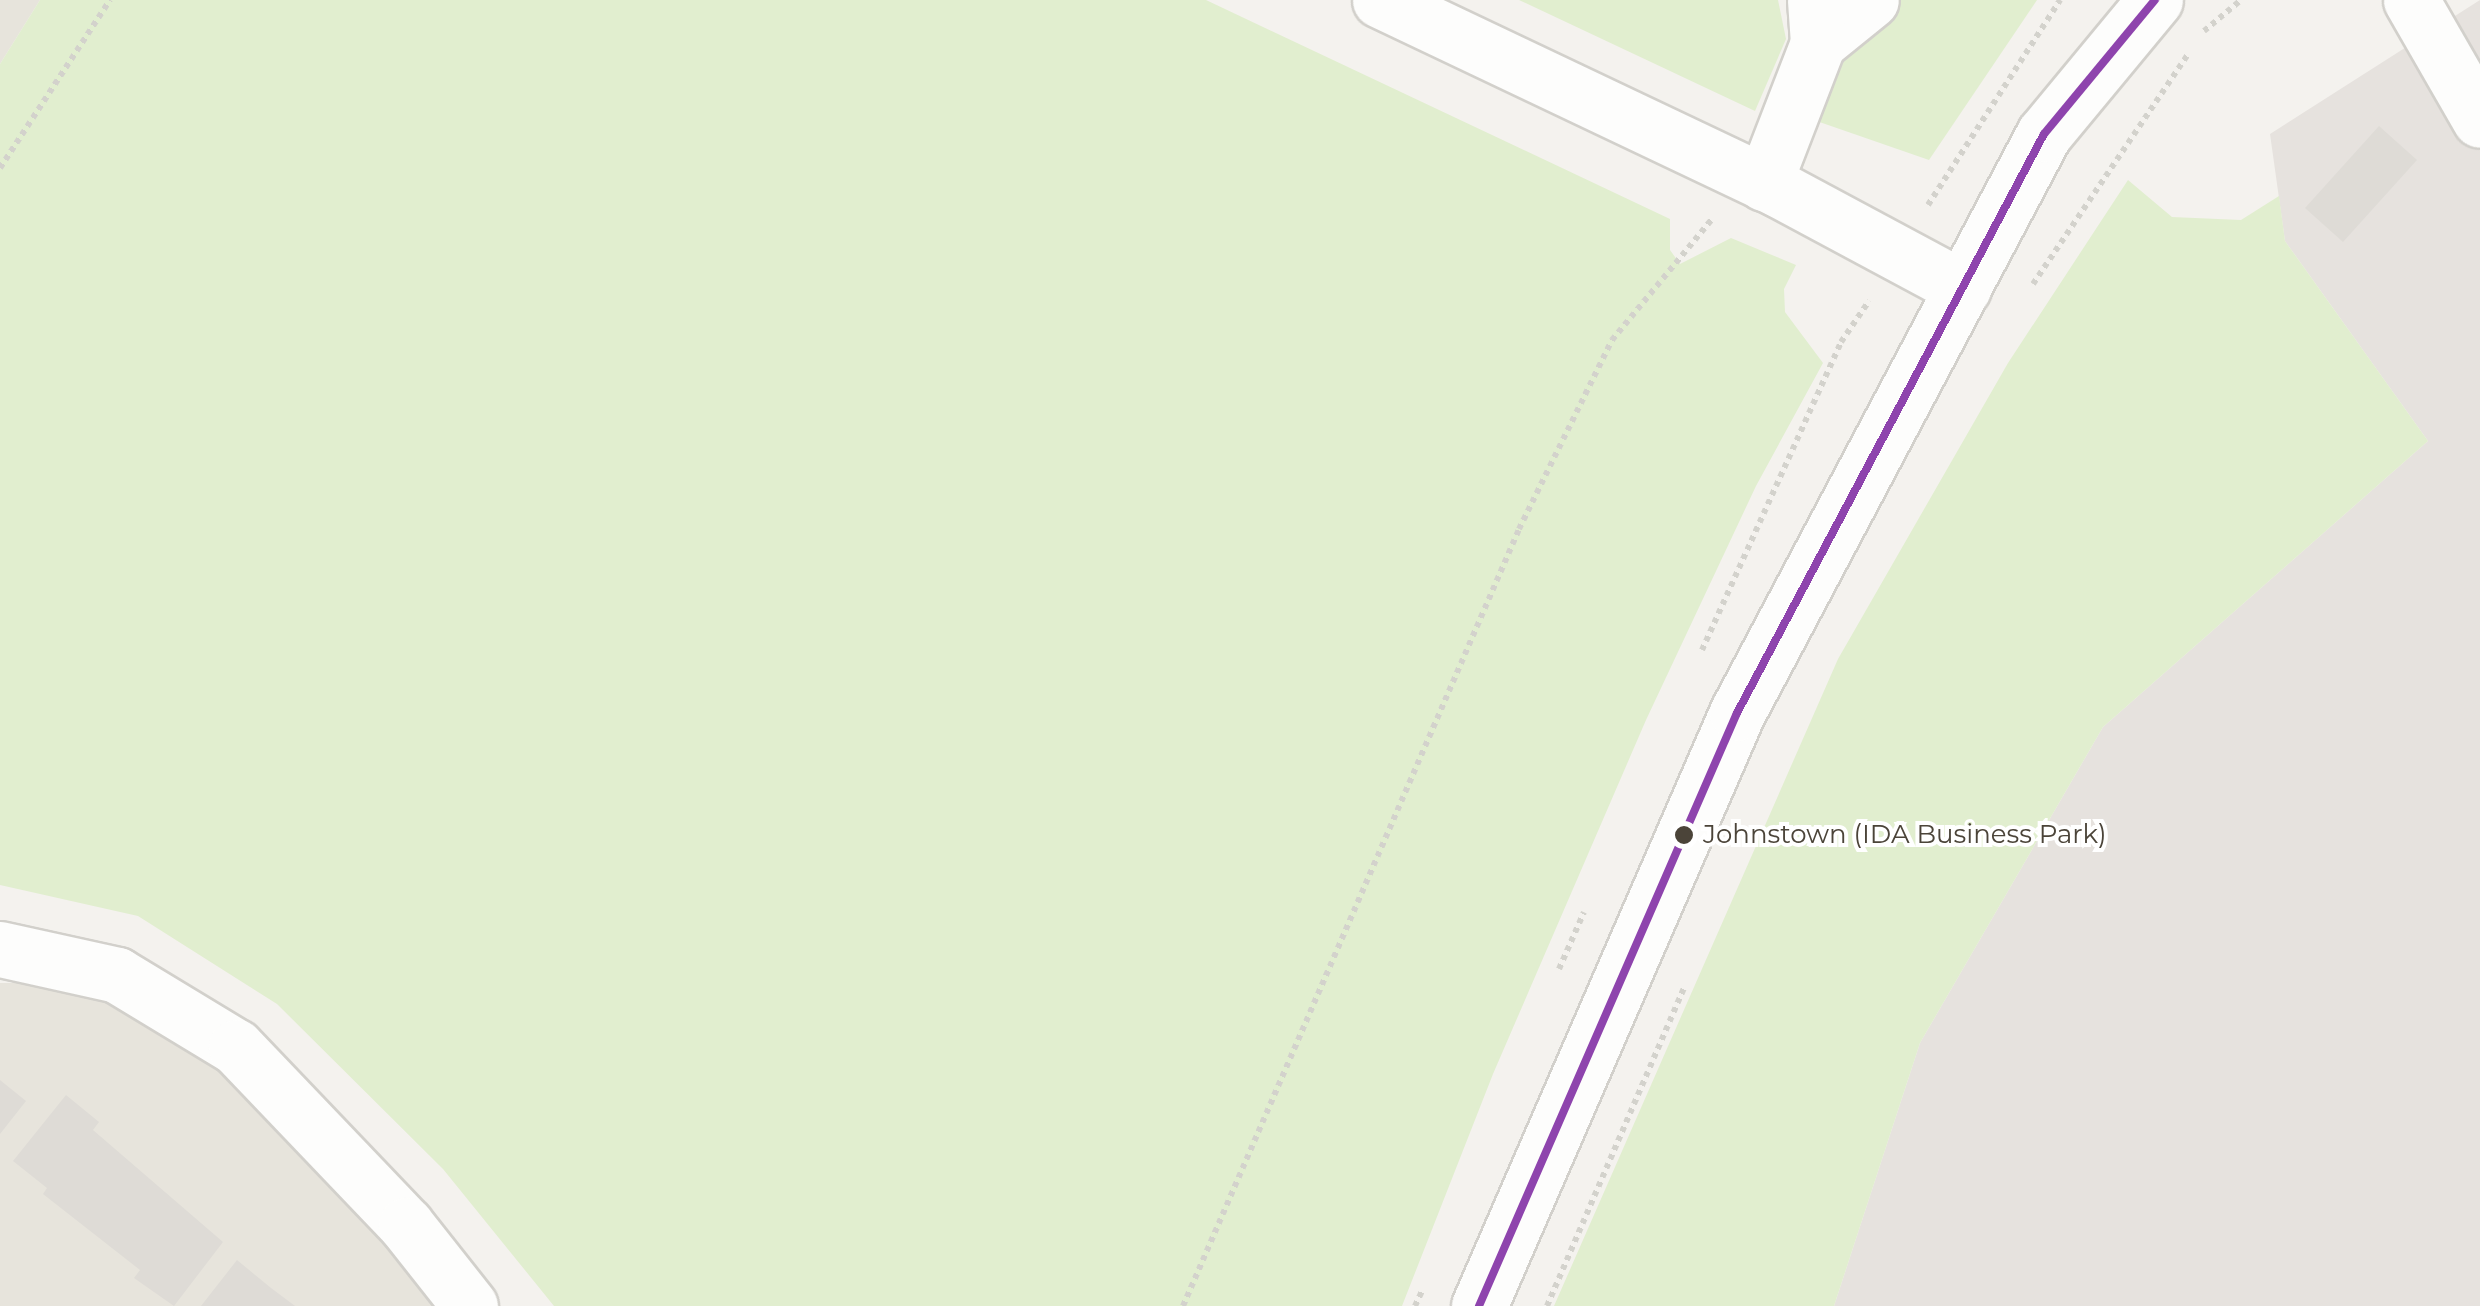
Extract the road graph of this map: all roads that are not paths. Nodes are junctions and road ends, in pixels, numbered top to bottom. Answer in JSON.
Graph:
{"nodes":[{"id":1,"x":1380,"y":0,"type":"edge"},
{"id":2,"x":1871,"y":0,"type":"edge"},
{"id":3,"x":2155,"y":0,"type":"edge"},
{"id":4,"x":2411,"y":0,"type":"edge"},
{"id":5,"x":1817,"y":21,"type":"edge"},
{"id":6,"x":2480,"y":120,"type":"edge"},
{"id":7,"x":1764,"y":182,"type":"junction"},
{"id":8,"x":1963,"y":288,"type":"junction"},
{"id":9,"x":0,"y":950,"type":"edge"},
{"id":10,"x":470,"y":1306,"type":"edge"},
{"id":11,"x":1478,"y":1306,"type":"edge"}],
"edges":[{"from":1,"to":7,"type":"street"},
{"from":2,"to":5,"type":"street"},
{"from":3,"to":8,"type":"street"},
{"from":4,"to":6,"type":"street"},
{"from":5,"to":7,"type":"street"},
{"from":7,"to":8,"type":"street"},
{"from":8,"to":11,"type":"street"},
{"from":9,"to":10,"type":"street"}]}
